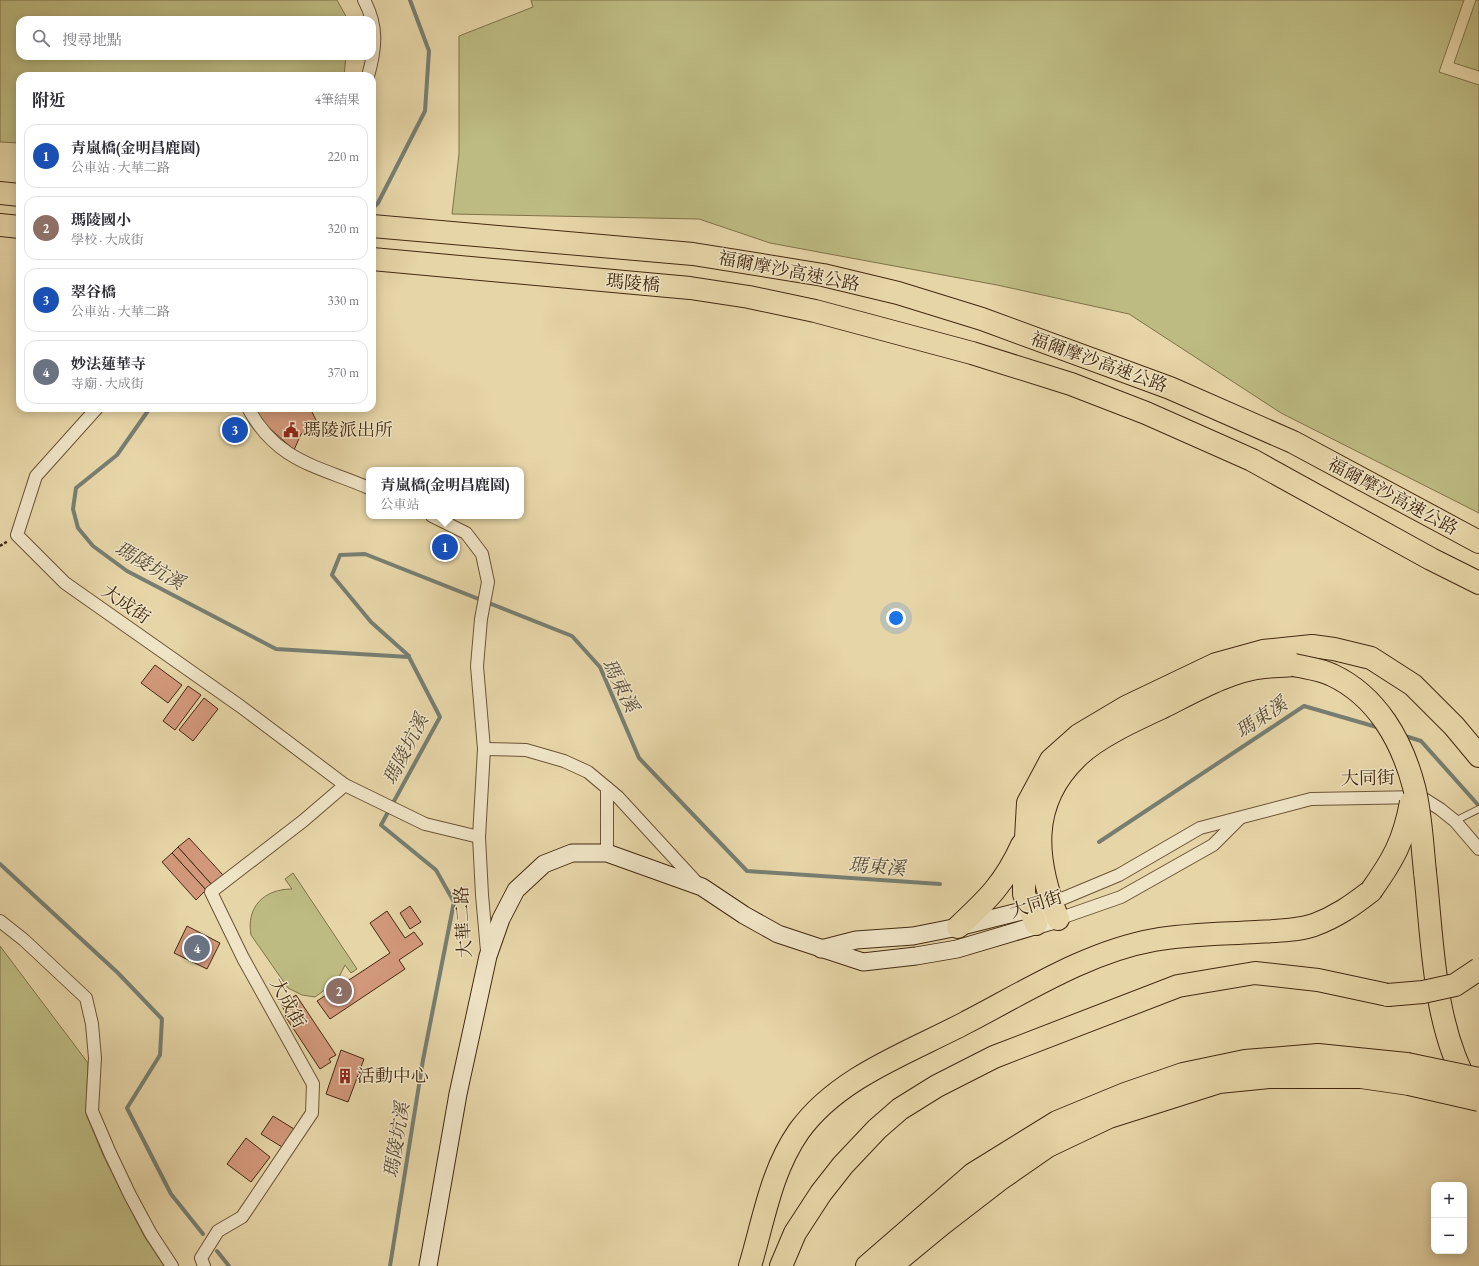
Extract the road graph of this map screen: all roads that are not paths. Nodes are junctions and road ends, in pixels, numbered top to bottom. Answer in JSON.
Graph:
{"nodes":[{"id":1,"x":364,"y":0,"type":"edge"},
{"id":2,"x":372,"y":16,"type":"edge"},
{"id":3,"x":371,"y":60,"type":"edge"},
{"id":4,"x":369,"y":72,"type":"edge"},
{"id":5,"x":0,"y":193,"type":"edge"},
{"id":6,"x":16,"y":195,"type":"edge"},
{"id":7,"x":0,"y":225,"type":"edge"},
{"id":8,"x":376,"y":226,"type":"edge"},
{"id":9,"x":16,"y":227,"type":"edge"},
{"id":10,"x":693,"y":254,"type":"joint"},
{"id":11,"x":376,"y":259,"type":"edge"},
{"id":12,"x":891,"y":331,"type":"joint"},
{"id":13,"x":93,"y":412,"type":"edge"},
{"id":14,"x":250,"y":412,"type":"edge"},
{"id":15,"x":366,"y":487,"type":"edge"},
{"id":16,"x":438,"y":519,"type":"edge"},
{"id":17,"x":1479,"y":542,"type":"edge"},
{"id":18,"x":1479,"y":583,"type":"edge"},
{"id":19,"x":1466,"y":741,"type":"edge"},
{"id":20,"x":484,"y":749,"type":"junction"},
{"id":21,"x":1479,"y":760,"type":"edge"},
{"id":22,"x":345,"y":785,"type":"junction"},
{"id":23,"x":1414,"y":787,"type":"junction"},
{"id":24,"x":607,"y":788,"type":"junction"},
{"id":25,"x":1479,"y":808,"type":"edge"},
{"id":26,"x":1240,"y":818,"type":"junction"},
{"id":27,"x":1455,"y":821,"type":"junction"},
{"id":28,"x":479,"y":837,"type":"junction"},
{"id":29,"x":1026,"y":838,"type":"junction"},
{"id":30,"x":1479,"y":849,"type":"edge"},
{"id":31,"x":608,"y":853,"type":"junction"},
{"id":32,"x":702,"y":887,"type":"junction"},
{"id":33,"x":1055,"y":911,"type":"junction"},
{"id":34,"x":1032,"y":917,"type":"junction"},
{"id":35,"x":0,"y":921,"type":"edge"},
{"id":36,"x":958,"y":927,"type":"junction"},
{"id":37,"x":820,"y":949,"type":"junction"},
{"id":38,"x":488,"y":956,"type":"junction"},
{"id":39,"x":1479,"y":969,"type":"edge"},
{"id":40,"x":1479,"y":1079,"type":"edge"},
{"id":41,"x":1479,"y":1100,"type":"edge"},
{"id":42,"x":1479,"y":1104,"type":"edge"},
{"id":43,"x":172,"y":1266,"type":"edge"},
{"id":44,"x":204,"y":1266,"type":"edge"},
{"id":45,"x":428,"y":1266,"type":"edge"},
{"id":46,"x":750,"y":1266,"type":"edge"},
{"id":47,"x":781,"y":1266,"type":"edge"},
{"id":48,"x":867,"y":1266,"type":"edge"},
{"id":49,"x":891,"y":1266,"type":"edge"}],
"edges":[{"from":1,"to":2,"type":"street"},
{"from":3,"to":4,"type":"street"},
{"from":5,"to":6,"type":"highway"},
{"from":7,"to":9,"type":"highway"},
{"from":8,"to":10,"type":"highway","name":"瑪陵橋"},
{"from":10,"to":17,"type":"highway","name":"福爾摩沙高速公路"},
{"from":11,"to":12,"type":"highway","name":"瑪陵橋"},
{"from":12,"to":18,"type":"highway","name":"福爾摩沙高速公路"},
{"from":13,"to":22,"type":"street","name":"大成街"},
{"from":14,"to":15,"type":"street"},
{"from":16,"to":20,"type":"street","name":"大華二路"},
{"from":19,"to":21,"type":"highway"},
{"from":19,"to":29,"type":"highway"},
{"from":20,"to":24,"type":"street"},
{"from":20,"to":28,"type":"street","name":"大華二路"},
{"from":22,"to":28,"type":"street","name":"大成街"},
{"from":22,"to":44,"type":"street","name":"大成街"},
{"from":23,"to":33,"type":"highway","bridge":true},
{"from":23,"to":42,"type":"highway","bridge":true},
{"from":23,"to":46,"type":"highway","bridge":true},
{"from":24,"to":31,"type":"street"},
{"from":24,"to":32,"type":"street"},
{"from":25,"to":27,"type":"lane"},
{"from":26,"to":27,"type":"street","name":"大同街"},
{"from":26,"to":33,"type":"street","name":"大同街"},
{"from":26,"to":33,"type":"street","name":"大同街"},
{"from":27,"to":30,"type":"street","name":"大同街"},
{"from":28,"to":38,"type":"street","name":"大華二路"},
{"from":29,"to":34,"type":"highway"},
{"from":29,"to":36,"type":"highway"},
{"from":31,"to":32,"type":"street","name":"大同街"},
{"from":31,"to":38,"type":"street","name":"大同街"},
{"from":32,"to":37,"type":"street","name":"大同街"},
{"from":33,"to":34,"type":"street","name":"大同街"},
{"from":34,"to":36,"type":"street","name":"大同街"},
{"from":34,"to":37,"type":"street","name":"大同街"},
{"from":35,"to":43,"type":"street"},
{"from":36,"to":37,"type":"street","name":"大同街"},
{"from":38,"to":45,"type":"street","name":"大華二路"},
{"from":39,"to":47,"type":"highway","bridge":true},
{"from":40,"to":48,"type":"highway","bridge":true},
{"from":41,"to":49,"type":"highway","bridge":true}]}
